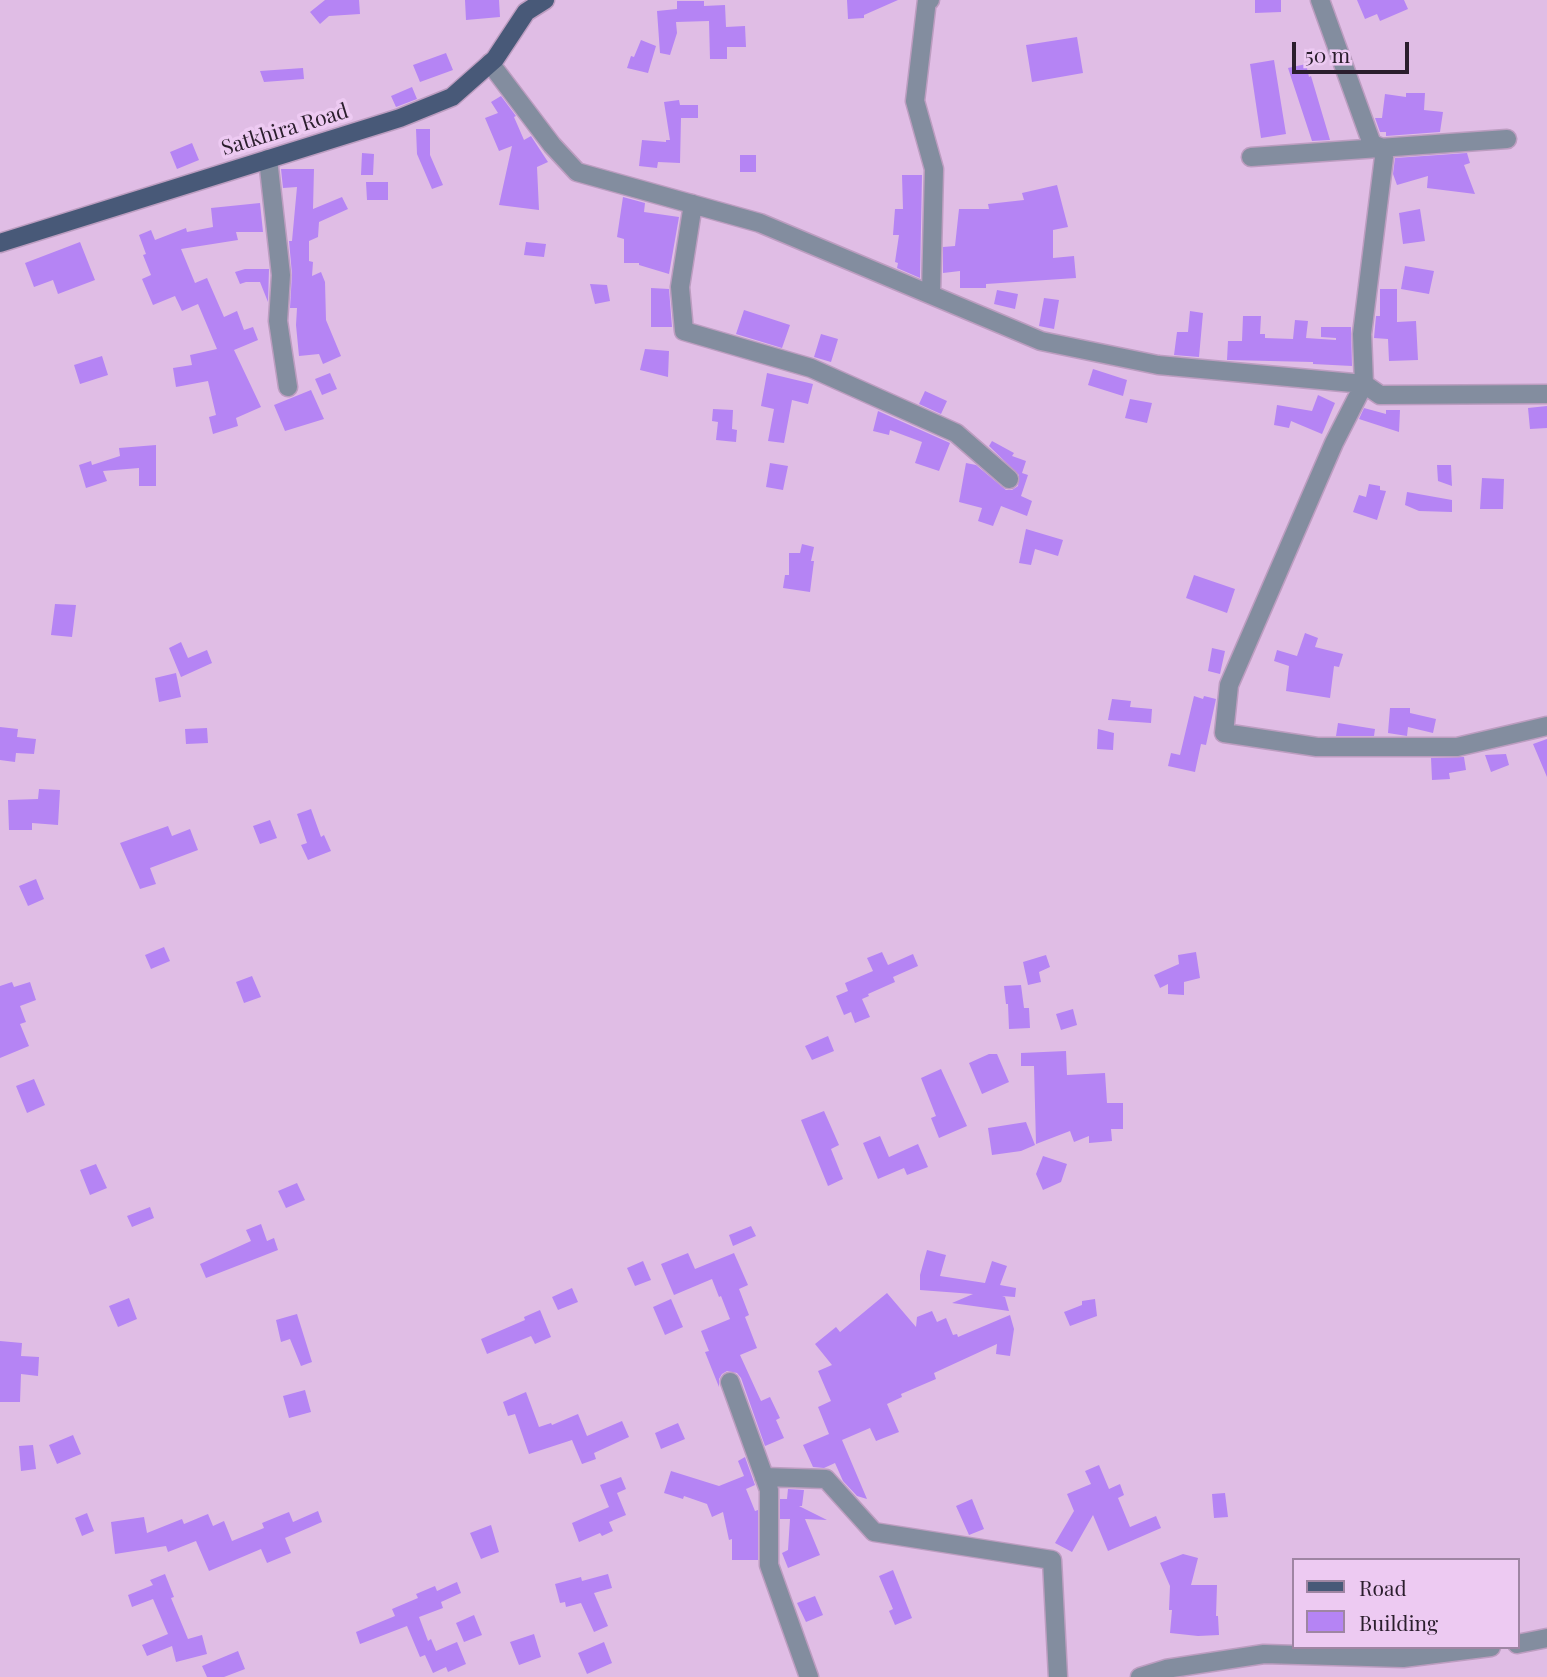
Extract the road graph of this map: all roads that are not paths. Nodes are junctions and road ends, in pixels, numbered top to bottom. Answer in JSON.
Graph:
{"nodes":[{"id":1,"x":545,"y":0,"type":"edge"},
{"id":2,"x":930,"y":0,"type":"edge"},
{"id":3,"x":1320,"y":0,"type":"edge"},
{"id":4,"x":490,"y":63,"type":"junction"},
{"id":5,"x":1507,"y":139,"type":"dead end"},
{"id":6,"x":1385,"y":149,"type":"junction"},
{"id":7,"x":1251,"y":157,"type":"dead end"},
{"id":8,"x":268,"y":159,"type":"junction"},
{"id":9,"x":694,"y":204,"type":"junction"},
{"id":10,"x":0,"y":243,"type":"edge"},
{"id":11,"x":931,"y":294,"type":"junction"},
{"id":12,"x":1364,"y":384,"type":"junction"},
{"id":13,"x":288,"y":387,"type":"dead end"},
{"id":14,"x":1547,"y":394,"type":"edge"},
{"id":15,"x":1009,"y":479,"type":"dead end"},
{"id":16,"x":1547,"y":726,"type":"edge"},
{"id":17,"x":730,"y":1382,"type":"dead end"},
{"id":18,"x":764,"y":1477,"type":"junction"},
{"id":19,"x":1547,"y":1638,"type":"edge"},
{"id":20,"x":1519,"y":1644,"type":"edge"},
{"id":21,"x":1475,"y":1649,"type":"edge"},
{"id":22,"x":809,"y":1677,"type":"edge"},
{"id":23,"x":1058,"y":1677,"type":"edge"},
{"id":24,"x":1140,"y":1677,"type":"edge"}],
"edges":[{"from":1,"to":4,"type":"main road","name":"Satkhira Road"},
{"from":2,"to":11,"type":"street"},
{"from":3,"to":6,"type":"street"},
{"from":4,"to":8,"type":"main road","name":"Satkhira Road"},
{"from":4,"to":9,"type":"street"},
{"from":5,"to":6,"type":"street"},
{"from":6,"to":7,"type":"street"},
{"from":6,"to":12,"type":"street"},
{"from":8,"to":10,"type":"main road","name":"Satkhira Road"},
{"from":8,"to":13,"type":"street"},
{"from":9,"to":11,"type":"street"},
{"from":9,"to":15,"type":"street"},
{"from":11,"to":12,"type":"street"},
{"from":12,"to":14,"type":"street"},
{"from":12,"to":16,"type":"street"},
{"from":17,"to":18,"type":"street"},
{"from":18,"to":22,"type":"street"},
{"from":18,"to":23,"type":"street"},
{"from":19,"to":20,"type":"street"},
{"from":21,"to":24,"type":"street"}]}
